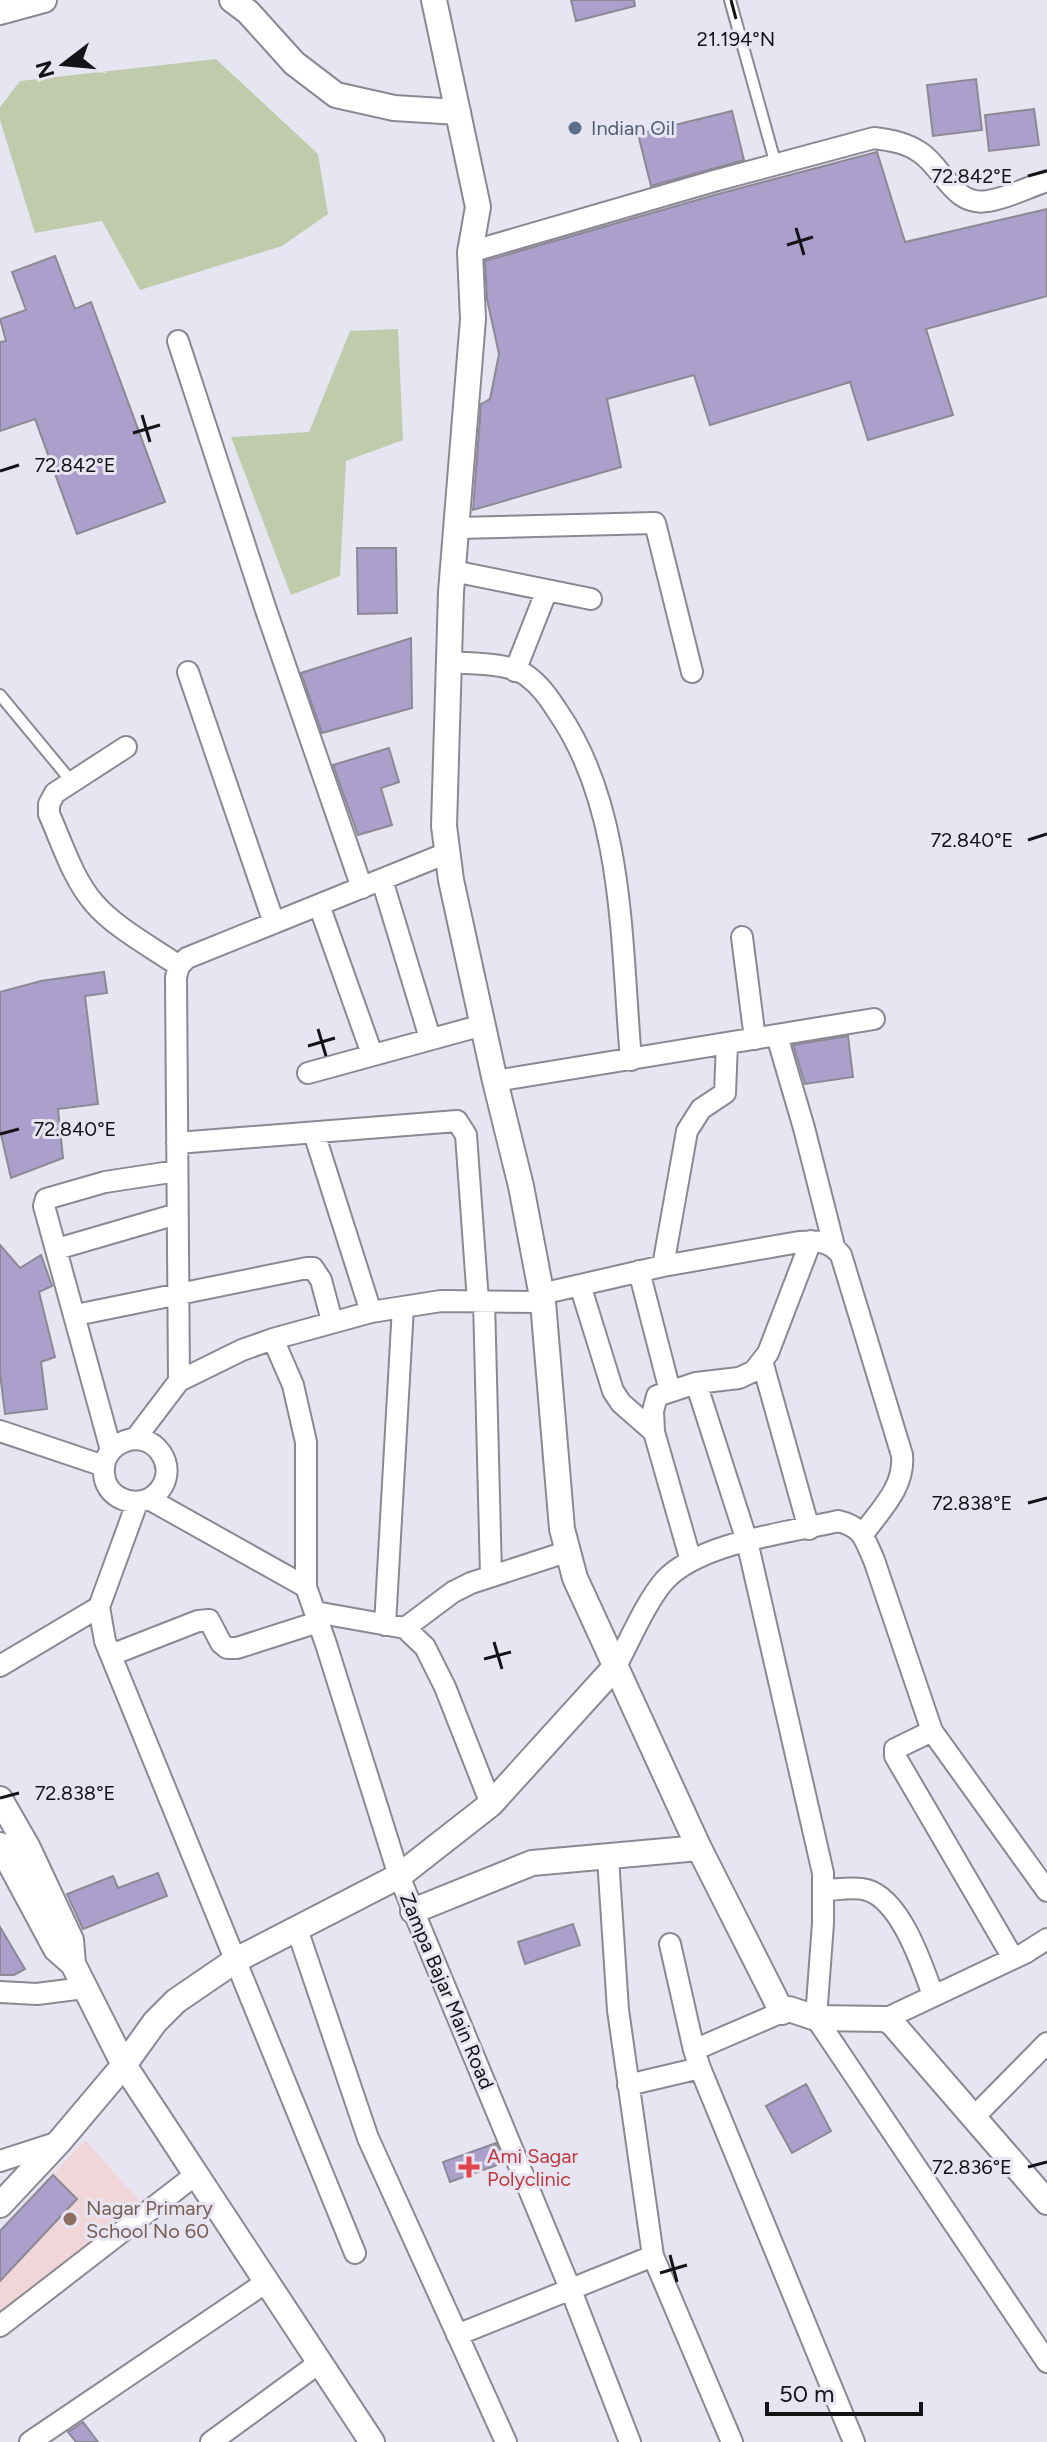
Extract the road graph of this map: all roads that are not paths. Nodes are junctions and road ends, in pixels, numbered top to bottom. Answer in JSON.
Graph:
{"nodes":[{"id":1,"x":44,"y":0,"type":"edge"},
{"id":2,"x":232,"y":0,"type":"edge"},
{"id":3,"x":434,"y":0,"type":"edge"},
{"id":4,"x":730,"y":0,"type":"edge"},
{"id":5,"x":0,"y":12,"type":"edge"},
{"id":6,"x":458,"y":112,"type":"junction"},
{"id":7,"x":776,"y":165,"type":"junction"},
{"id":8,"x":1047,"y":181,"type":"edge"},
{"id":9,"x":470,"y":252,"type":"junction"},
{"id":10,"x":178,"y":341,"type":"dead end"},
{"id":11,"x":457,"y":528,"type":"junction"},
{"id":12,"x":453,"y":571,"type":"junction"},
{"id":13,"x":547,"y":590,"type":"junction"},
{"id":14,"x":591,"y":599,"type":"dead end"},
{"id":15,"x":449,"y":662,"type":"junction"},
{"id":16,"x":515,"y":671,"type":"junction"},
{"id":17,"x":188,"y":672,"type":"dead end"},
{"id":18,"x":692,"y":672,"type":"dead end"},
{"id":19,"x":0,"y":695,"type":"edge"},
{"id":20,"x":126,"y":747,"type":"dead end"},
{"id":21,"x":72,"y":782,"type":"junction"},
{"id":22,"x":447,"y":853,"type":"junction"},
{"id":23,"x":382,"y":880,"type":"junction"},
{"id":24,"x":362,"y":888,"type":"junction"},
{"id":25,"x":319,"y":905,"type":"junction"},
{"id":26,"x":274,"y":923,"type":"junction"},
{"id":27,"x":742,"y":937,"type":"dead end"},
{"id":28,"x":179,"y":966,"type":"junction"},
{"id":29,"x":874,"y":1019,"type":"dead end"},
{"id":30,"x":483,"y":1025,"type":"junction"},
{"id":31,"x":777,"y":1036,"type":"junction"},
{"id":32,"x":430,"y":1038,"type":"junction"},
{"id":33,"x":755,"y":1039,"type":"junction"},
{"id":34,"x":727,"y":1043,"type":"junction"},
{"id":35,"x":372,"y":1054,"type":"junction"},
{"id":36,"x":631,"y":1060,"type":"junction"},
{"id":37,"x":308,"y":1073,"type":"dead end"},
{"id":38,"x":495,"y":1081,"type":"junction"},
{"id":39,"x":314,"y":1133,"type":"junction"},
{"id":40,"x":177,"y":1143,"type":"junction"},
{"id":41,"x":177,"y":1171,"type":"junction"},
{"id":42,"x":177,"y":1214,"type":"junction"},
{"id":43,"x":811,"y":1241,"type":"junction"},
{"id":44,"x":834,"y":1246,"type":"junction"},
{"id":45,"x":57,"y":1249,"type":"junction"},
{"id":46,"x":663,"y":1266,"type":"junction"},
{"id":47,"x":639,"y":1271,"type":"junction"},
{"id":48,"x":580,"y":1285,"type":"junction"},
{"id":49,"x":178,"y":1294,"type":"junction"},
{"id":50,"x":542,"y":1298,"type":"junction"},
{"id":51,"x":481,"y":1301,"type":"junction"},
{"id":52,"x":403,"y":1307,"type":"junction"},
{"id":53,"x":371,"y":1312,"type":"junction"},
{"id":54,"x":76,"y":1315,"type":"junction"},
{"id":55,"x":332,"y":1321,"type":"junction"},
{"id":56,"x":273,"y":1339,"type":"junction"},
{"id":57,"x":762,"y":1361,"type":"junction"},
{"id":58,"x":179,"y":1381,"type":"junction"},
{"id":59,"x":696,"y":1383,"type":"junction"},
{"id":60,"x":670,"y":1391,"type":"junction"},
{"id":61,"x":0,"y":1431,"type":"edge"},
{"id":62,"x":654,"y":1432,"type":"junction"},
{"id":63,"x":135,"y":1439,"type":"junction"},
{"id":64,"x":108,"y":1458,"type":"junction"},
{"id":65,"x":143,"y":1501,"type":"junction"},
{"id":66,"x":809,"y":1529,"type":"junction"},
{"id":67,"x":863,"y":1534,"type":"junction"},
{"id":68,"x":747,"y":1541,"type":"junction"},
{"id":69,"x":566,"y":1552,"type":"junction"},
{"id":70,"x":691,"y":1561,"type":"junction"},
{"id":71,"x":491,"y":1575,"type":"junction"},
{"id":72,"x":306,"y":1587,"type":"junction"},
{"id":73,"x":99,"y":1607,"type":"junction"},
{"id":74,"x":316,"y":1617,"type":"junction"},
{"id":75,"x":395,"y":1627,"type":"junction"},
{"id":76,"x":111,"y":1655,"type":"junction"},
{"id":77,"x":0,"y":1663,"type":"edge"},
{"id":78,"x":616,"y":1666,"type":"junction"},
{"id":79,"x":932,"y":1731,"type":"junction"},
{"id":80,"x":0,"y":1799,"type":"edge"},
{"id":81,"x":491,"y":1804,"type":"junction"},
{"id":82,"x":699,"y":1848,"type":"junction"},
{"id":83,"x":1,"y":1849,"type":"edge"},
{"id":84,"x":608,"y":1858,"type":"junction"},
{"id":85,"x":399,"y":1876,"type":"junction"},
{"id":86,"x":823,"y":1890,"type":"junction"},
{"id":87,"x":1047,"y":1891,"type":"edge"},
{"id":88,"x":413,"y":1911,"type":"junction"},
{"id":89,"x":297,"y":1929,"type":"junction"},
{"id":90,"x":1047,"y":1939,"type":"edge"},
{"id":91,"x":670,"y":1944,"type":"dead end"},
{"id":92,"x":1013,"y":1958,"type":"junction"},
{"id":93,"x":236,"y":1960,"type":"junction"},
{"id":94,"x":73,"y":1964,"type":"junction"},
{"id":95,"x":84,"y":1988,"type":"junction"},
{"id":96,"x":0,"y":1992,"type":"edge"},
{"id":97,"x":933,"y":1995,"type":"junction"},
{"id":98,"x":782,"y":2012,"type":"junction"},
{"id":99,"x":816,"y":2018,"type":"junction"},
{"id":100,"x":885,"y":2019,"type":"junction"},
{"id":101,"x":1047,"y":2043,"type":"edge"},
{"id":102,"x":697,"y":2059,"type":"junction"},
{"id":103,"x":124,"y":2065,"type":"junction"},
{"id":104,"x":628,"y":2085,"type":"junction"},
{"id":105,"x":974,"y":2117,"type":"junction"},
{"id":106,"x":59,"y":2142,"type":"junction"},
{"id":107,"x":0,"y":2161,"type":"edge"},
{"id":108,"x":194,"y":2176,"type":"junction"},
{"id":109,"x":1047,"y":2202,"type":"edge"},
{"id":110,"x":0,"y":2205,"type":"edge"},
{"id":111,"x":355,"y":2253,"type":"dead end"},
{"id":112,"x":653,"y":2256,"type":"junction"},
{"id":113,"x":265,"y":2283,"type":"junction"},
{"id":114,"x":570,"y":2287,"type":"junction"},
{"id":115,"x":0,"y":2326,"type":"edge"},
{"id":116,"x":457,"y":2335,"type":"junction"},
{"id":117,"x":1047,"y":2362,"type":"edge"},
{"id":118,"x":319,"y":2363,"type":"junction"},
{"id":119,"x":370,"y":2441,"type":"edge"},
{"id":120,"x":30,"y":2442,"type":"edge"},
{"id":121,"x":211,"y":2442,"type":"edge"},
{"id":122,"x":506,"y":2442,"type":"edge"},
{"id":123,"x":630,"y":2442,"type":"edge"},
{"id":124,"x":732,"y":2442,"type":"edge"},
{"id":125,"x":854,"y":2442,"type":"edge"}],
"edges":[{"from":1,"to":5,"type":"street"},
{"from":2,"to":6,"type":"street"},
{"from":3,"to":6,"type":"street"},
{"from":4,"to":7,"type":"lane"},
{"from":6,"to":9,"type":"street"},
{"from":7,"to":8,"type":"street"},
{"from":7,"to":9,"type":"street"},
{"from":9,"to":11,"type":"street"},
{"from":10,"to":24,"type":"street"},
{"from":11,"to":12,"type":"street"},
{"from":11,"to":18,"type":"street"},
{"from":12,"to":13,"type":"street"},
{"from":12,"to":15,"type":"street"},
{"from":13,"to":14,"type":"street"},
{"from":13,"to":16,"type":"street"},
{"from":15,"to":16,"type":"street"},
{"from":15,"to":22,"type":"street"},
{"from":16,"to":36,"type":"street"},
{"from":17,"to":26,"type":"street"},
{"from":19,"to":21,"type":"lane"},
{"from":20,"to":21,"type":"street"},
{"from":21,"to":28,"type":"street"},
{"from":22,"to":23,"type":"street"},
{"from":22,"to":30,"type":"street"},
{"from":23,"to":24,"type":"street"},
{"from":23,"to":32,"type":"street"},
{"from":24,"to":25,"type":"street"},
{"from":25,"to":26,"type":"street"},
{"from":25,"to":35,"type":"street"},
{"from":26,"to":28,"type":"street"},
{"from":27,"to":33,"type":"street"},
{"from":28,"to":40,"type":"street"},
{"from":29,"to":31,"type":"street"},
{"from":30,"to":32,"type":"street"},
{"from":30,"to":38,"type":"street"},
{"from":31,"to":33,"type":"street"},
{"from":31,"to":44,"type":"street"},
{"from":32,"to":35,"type":"street"},
{"from":33,"to":34,"type":"street"},
{"from":34,"to":36,"type":"street"},
{"from":34,"to":46,"type":"street"},
{"from":35,"to":37,"type":"street"},
{"from":36,"to":38,"type":"street"},
{"from":38,"to":50,"type":"street"},
{"from":39,"to":40,"type":"street"},
{"from":39,"to":51,"type":"street"},
{"from":39,"to":53,"type":"street"},
{"from":40,"to":41,"type":"street"},
{"from":41,"to":42,"type":"street"},
{"from":41,"to":45,"type":"street"},
{"from":42,"to":45,"type":"street"},
{"from":42,"to":49,"type":"street"},
{"from":43,"to":44,"type":"street"},
{"from":43,"to":46,"type":"street"},
{"from":43,"to":57,"type":"street"},
{"from":44,"to":67,"type":"street"},
{"from":45,"to":54,"type":"street"},
{"from":46,"to":47,"type":"street"},
{"from":47,"to":48,"type":"street"},
{"from":47,"to":60,"type":"street"},
{"from":48,"to":50,"type":"street"},
{"from":48,"to":62,"type":"street"},
{"from":49,"to":54,"type":"street"},
{"from":49,"to":55,"type":"street"},
{"from":49,"to":58,"type":"street"},
{"from":50,"to":51,"type":"street"},
{"from":50,"to":69,"type":"street"},
{"from":51,"to":52,"type":"street"},
{"from":51,"to":71,"type":"street"},
{"from":52,"to":53,"type":"street"},
{"from":52,"to":75,"type":"street"},
{"from":53,"to":55,"type":"street"},
{"from":54,"to":64,"type":"street"},
{"from":55,"to":56,"type":"street"},
{"from":56,"to":58,"type":"street"},
{"from":56,"to":72,"type":"street","name":"Zampa Bajar Main Road"},
{"from":57,"to":59,"type":"street"},
{"from":57,"to":66,"type":"street"},
{"from":58,"to":63,"type":"street"},
{"from":59,"to":60,"type":"street"},
{"from":59,"to":68,"type":"street"},
{"from":60,"to":62,"type":"street"},
{"from":61,"to":64,"type":"street"},
{"from":62,"to":70,"type":"street"},
{"from":63,"to":64,"type":"street"},
{"from":63,"to":65,"type":"street"},
{"from":64,"to":65,"type":"street"},
{"from":65,"to":72,"type":"street"},
{"from":65,"to":73,"type":"street"},
{"from":66,"to":67,"type":"street"},
{"from":66,"to":68,"type":"street"},
{"from":67,"to":79,"type":"street"},
{"from":68,"to":70,"type":"street"},
{"from":68,"to":86,"type":"street"},
{"from":69,"to":71,"type":"street"},
{"from":69,"to":78,"type":"street"},
{"from":70,"to":78,"type":"street"},
{"from":71,"to":75,"type":"street"},
{"from":72,"to":74,"type":"street","name":"Zampa Bajar Main Road"},
{"from":73,"to":76,"type":"street"},
{"from":73,"to":77,"type":"street"},
{"from":74,"to":75,"type":"street"},
{"from":74,"to":76,"type":"street"},
{"from":74,"to":85,"type":"street","name":"Zampa Bajar Main Road"},
{"from":75,"to":81,"type":"street"},
{"from":76,"to":93,"type":"street"},
{"from":78,"to":81,"type":"street"},
{"from":78,"to":82,"type":"street"},
{"from":79,"to":87,"type":"street"},
{"from":79,"to":92,"type":"street"},
{"from":80,"to":94,"type":"street"},
{"from":81,"to":85,"type":"street"},
{"from":82,"to":84,"type":"street"},
{"from":82,"to":98,"type":"street"},
{"from":83,"to":94,"type":"street"},
{"from":84,"to":88,"type":"street"},
{"from":84,"to":104,"type":"street"},
{"from":85,"to":88,"type":"street","name":"Zampa Bajar Main Road"},
{"from":85,"to":89,"type":"street"},
{"from":86,"to":97,"type":"street"},
{"from":86,"to":99,"type":"street"},
{"from":88,"to":114,"type":"street","name":"Zampa Bajar Main Road"},
{"from":89,"to":93,"type":"street"},
{"from":89,"to":116,"type":"street"},
{"from":90,"to":92,"type":"street"},
{"from":91,"to":102,"type":"street"},
{"from":92,"to":97,"type":"street"},
{"from":93,"to":103,"type":"street"},
{"from":93,"to":111,"type":"street"},
{"from":94,"to":95,"type":"street"},
{"from":95,"to":96,"type":"street"},
{"from":95,"to":103,"type":"street"},
{"from":97,"to":100,"type":"street"},
{"from":98,"to":99,"type":"street"},
{"from":98,"to":102,"type":"street"},
{"from":99,"to":100,"type":"street"},
{"from":99,"to":117,"type":"street"},
{"from":100,"to":105,"type":"street"},
{"from":101,"to":105,"type":"street"},
{"from":102,"to":104,"type":"street"},
{"from":102,"to":125,"type":"street"},
{"from":103,"to":106,"type":"street"},
{"from":103,"to":108,"type":"street"},
{"from":104,"to":112,"type":"street"},
{"from":105,"to":109,"type":"street"},
{"from":106,"to":107,"type":"street"},
{"from":106,"to":110,"type":"street"},
{"from":108,"to":113,"type":"street"},
{"from":108,"to":115,"type":"street"},
{"from":112,"to":114,"type":"street"},
{"from":112,"to":124,"type":"street"},
{"from":113,"to":118,"type":"street"},
{"from":113,"to":120,"type":"street"},
{"from":114,"to":116,"type":"street"},
{"from":114,"to":123,"type":"street","name":"Zampa Bajar Main Road"},
{"from":116,"to":122,"type":"street"},
{"from":118,"to":119,"type":"street"},
{"from":118,"to":121,"type":"street"}]}
